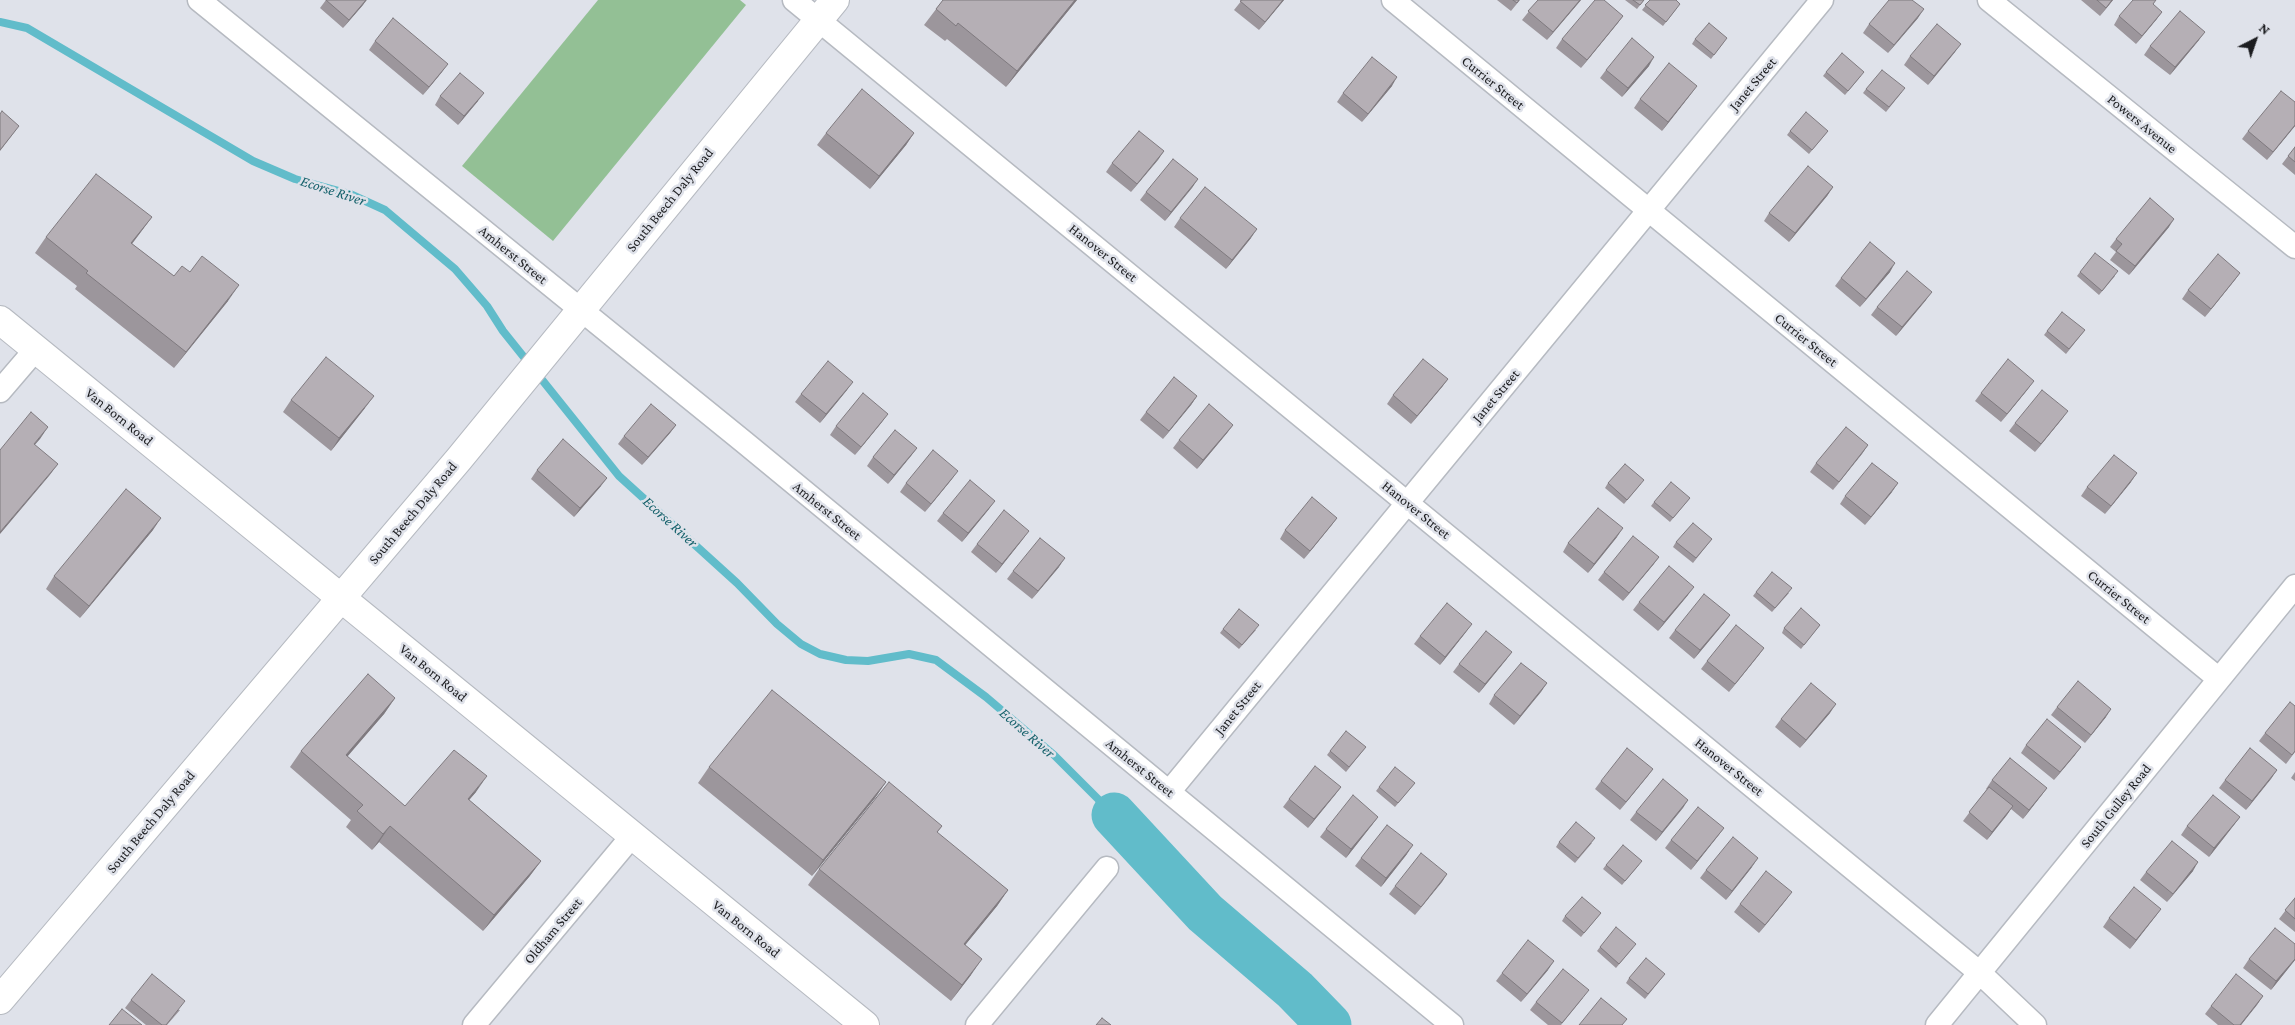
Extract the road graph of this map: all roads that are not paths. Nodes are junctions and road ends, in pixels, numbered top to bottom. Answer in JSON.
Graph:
{"nodes":[{"id":1,"x":199,"y":0,"type":"edge"},
{"id":2,"x":794,"y":0,"type":"edge"},
{"id":3,"x":1393,"y":0,"type":"edge"},
{"id":4,"x":1822,"y":0,"type":"edge"},
{"id":5,"x":1989,"y":0,"type":"edge"},
{"id":6,"x":827,"y":10,"type":"edge"},
{"id":7,"x":1648,"y":211,"type":"junction"},
{"id":8,"x":2295,"y":247,"type":"edge"},
{"id":9,"x":580,"y":310,"type":"junction"},
{"id":10,"x":0,"y":320,"type":"edge"},
{"id":11,"x":36,"y":349,"type":"junction"},
{"id":12,"x":0,"y":391,"type":"edge"},
{"id":13,"x":1407,"y":502,"type":"junction"},
{"id":14,"x":2295,"y":586,"type":"edge"},
{"id":15,"x":341,"y":598,"type":"junction"},
{"id":16,"x":2220,"y":679,"type":"junction"},
{"id":17,"x":1169,"y":792,"type":"junction"},
{"id":18,"x":632,"y":836,"type":"junction"},
{"id":19,"x":1107,"y":868,"type":"dead end"},
{"id":20,"x":1980,"y":973,"type":"junction"},
{"id":21,"x":0,"y":1000,"type":"edge"},
{"id":22,"x":474,"y":1025,"type":"edge"},
{"id":23,"x":865,"y":1025,"type":"edge"},
{"id":24,"x":977,"y":1025,"type":"edge"},
{"id":25,"x":1452,"y":1025,"type":"edge"},
{"id":26,"x":1937,"y":1025,"type":"edge"},
{"id":27,"x":2035,"y":1025,"type":"edge"}],
"edges":[{"from":1,"to":9,"type":"street","name":"Amherst Street"},
{"from":2,"to":6,"type":"street","name":"Hanover Street"},
{"from":3,"to":7,"type":"street","name":"Currier Street"},
{"from":4,"to":7,"type":"street","name":"Janet Street"},
{"from":5,"to":8,"type":"street","name":"Powers Avenue"},
{"from":6,"to":9,"type":"main road","name":"South Beech Daly Road"},
{"from":6,"to":13,"type":"street","name":"Hanover Street"},
{"from":7,"to":13,"type":"street","name":"Janet Street"},
{"from":7,"to":16,"type":"street","name":"Currier Street"},
{"from":9,"to":15,"type":"main road","name":"South Beech Daly Road"},
{"from":9,"to":17,"type":"street","name":"Amherst Street"},
{"from":10,"to":11,"type":"main road","name":"Van Born Road"},
{"from":11,"to":12,"type":"street"},
{"from":11,"to":15,"type":"main road","name":"Van Born Road"},
{"from":13,"to":17,"type":"street","name":"Janet Street"},
{"from":13,"to":20,"type":"street","name":"Hanover Street"},
{"from":14,"to":16,"type":"street","name":"South Gulley Road"},
{"from":15,"to":18,"type":"main road","name":"Van Born Road"},
{"from":15,"to":21,"type":"main road","name":"South Beech Daly Road"},
{"from":16,"to":20,"type":"street","name":"South Gulley Road"},
{"from":17,"to":25,"type":"street","name":"Amherst Street"},
{"from":18,"to":22,"type":"street","name":"Oldham Street"},
{"from":18,"to":23,"type":"main road","name":"Van Born Road"},
{"from":19,"to":24,"type":"street"},
{"from":20,"to":26,"type":"street","name":"South Gulley Road"},
{"from":20,"to":27,"type":"street","name":"Hanover Street"}]}
